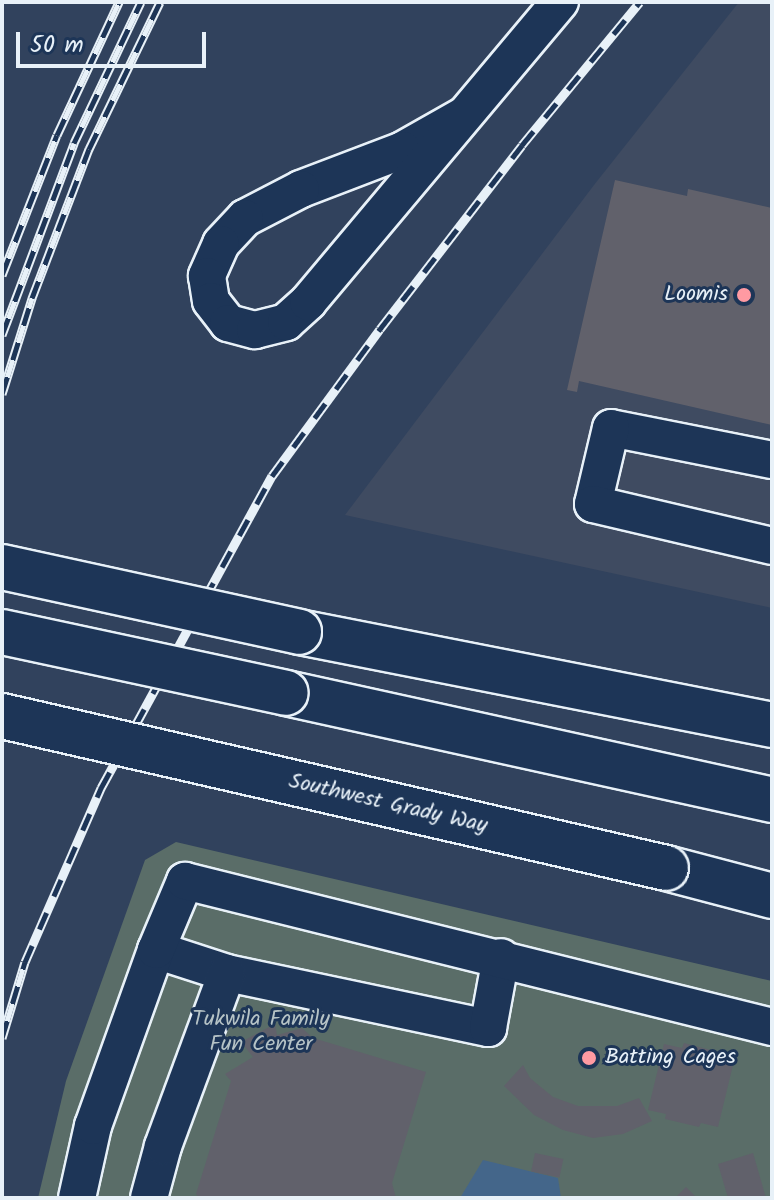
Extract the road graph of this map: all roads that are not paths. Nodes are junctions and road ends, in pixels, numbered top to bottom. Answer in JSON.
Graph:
{"nodes":[{"id":1,"x":560,"y":2,"type":"edge"},
{"id":2,"x":463,"y":116,"type":"junction"},
{"id":3,"x":772,"y":460,"type":"edge"},
{"id":4,"x":772,"y":546,"type":"edge"},
{"id":5,"x":2,"y":567,"type":"edge"},
{"id":6,"x":2,"y":632,"type":"edge"},
{"id":7,"x":716,"y":712,"type":"junction"},
{"id":8,"x":772,"y":715,"type":"edge"},
{"id":9,"x":2,"y":716,"type":"edge"},
{"id":10,"x":772,"y":725,"type":"edge"},
{"id":11,"x":671,"y":777,"type":"junction"},
{"id":12,"x":772,"y":800,"type":"edge"},
{"id":13,"x":772,"y":809,"type":"edge"},
{"id":14,"x":772,"y":896,"type":"edge"},
{"id":15,"x":156,"y":950,"type":"junction"},
{"id":16,"x":501,"y":957,"type":"junction"},
{"id":17,"x":227,"y":973,"type":"junction"},
{"id":18,"x":772,"y":1027,"type":"edge"},
{"id":19,"x":77,"y":1198,"type":"edge"},
{"id":20,"x":149,"y":1198,"type":"edge"}],
"edges":[{"from":1,"to":2,"type":"lane"},
{"from":2,"to":2,"type":"lane"},
{"from":3,"to":4,"type":"lane"},
{"from":5,"to":7,"type":"main road","bridge":true},
{"from":6,"to":11,"type":"main road","bridge":true},
{"from":7,"to":8,"type":"main road"},
{"from":7,"to":10,"type":"main road"},
{"from":9,"to":14,"type":"main road","name":"Southwest Grady Way","bridge":true},
{"from":11,"to":12,"type":"main road"},
{"from":11,"to":13,"type":"main road"},
{"from":15,"to":16,"type":"lane"},
{"from":15,"to":17,"type":"lane"},
{"from":15,"to":19,"type":"lane"},
{"from":16,"to":17,"type":"lane"},
{"from":16,"to":18,"type":"lane"},
{"from":17,"to":20,"type":"lane"}]}
